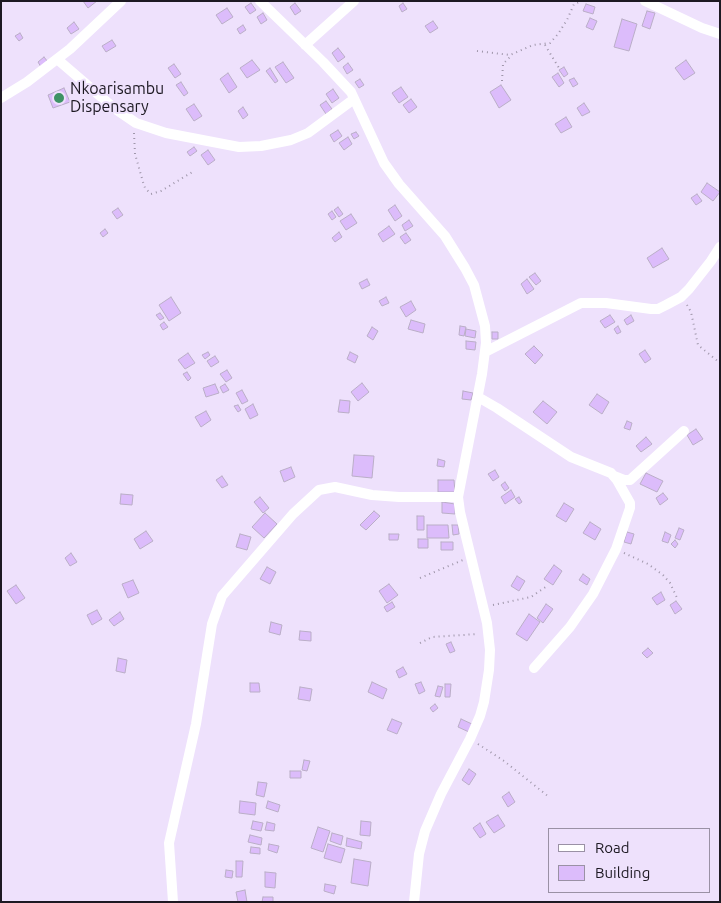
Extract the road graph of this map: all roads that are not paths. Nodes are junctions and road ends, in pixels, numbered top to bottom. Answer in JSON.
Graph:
{"nodes":[{"id":1,"x":121,"y":1,"type":"edge"},
{"id":2,"x":260,"y":1,"type":"edge"},
{"id":3,"x":354,"y":1,"type":"edge"},
{"id":4,"x":645,"y":1,"type":"edge"},
{"id":5,"x":720,"y":34,"type":"edge"},
{"id":6,"x":305,"y":45,"type":"junction"},
{"id":7,"x":57,"y":59,"type":"junction"},
{"id":8,"x":1,"y":98,"type":"edge"},
{"id":9,"x":354,"y":99,"type":"junction"},
{"id":10,"x":720,"y":247,"type":"edge"},
{"id":11,"x":485,"y":352,"type":"junction"},
{"id":12,"x":478,"y":397,"type":"junction"},
{"id":13,"x":684,"y":431,"type":"dead end"},
{"id":14,"x":614,"y":476,"type":"junction"},
{"id":15,"x":458,"y":497,"type":"junction"},
{"id":16,"x":534,"y":668,"type":"dead end"},
{"id":17,"x":174,"y":902,"type":"edge"},
{"id":18,"x":414,"y":902,"type":"edge"}],
"edges":[{"from":1,"to":7,"type":"street"},
{"from":2,"to":6,"type":"street"},
{"from":3,"to":6,"type":"street"},
{"from":4,"to":5,"type":"street"},
{"from":6,"to":9,"type":"street"},
{"from":7,"to":8,"type":"street"},
{"from":7,"to":9,"type":"street"},
{"from":9,"to":11,"type":"street"},
{"from":10,"to":11,"type":"street"},
{"from":11,"to":12,"type":"street"},
{"from":12,"to":14,"type":"street"},
{"from":12,"to":15,"type":"street"},
{"from":13,"to":14,"type":"street"},
{"from":14,"to":16,"type":"street"},
{"from":15,"to":17,"type":"street"},
{"from":15,"to":18,"type":"street"}]}
